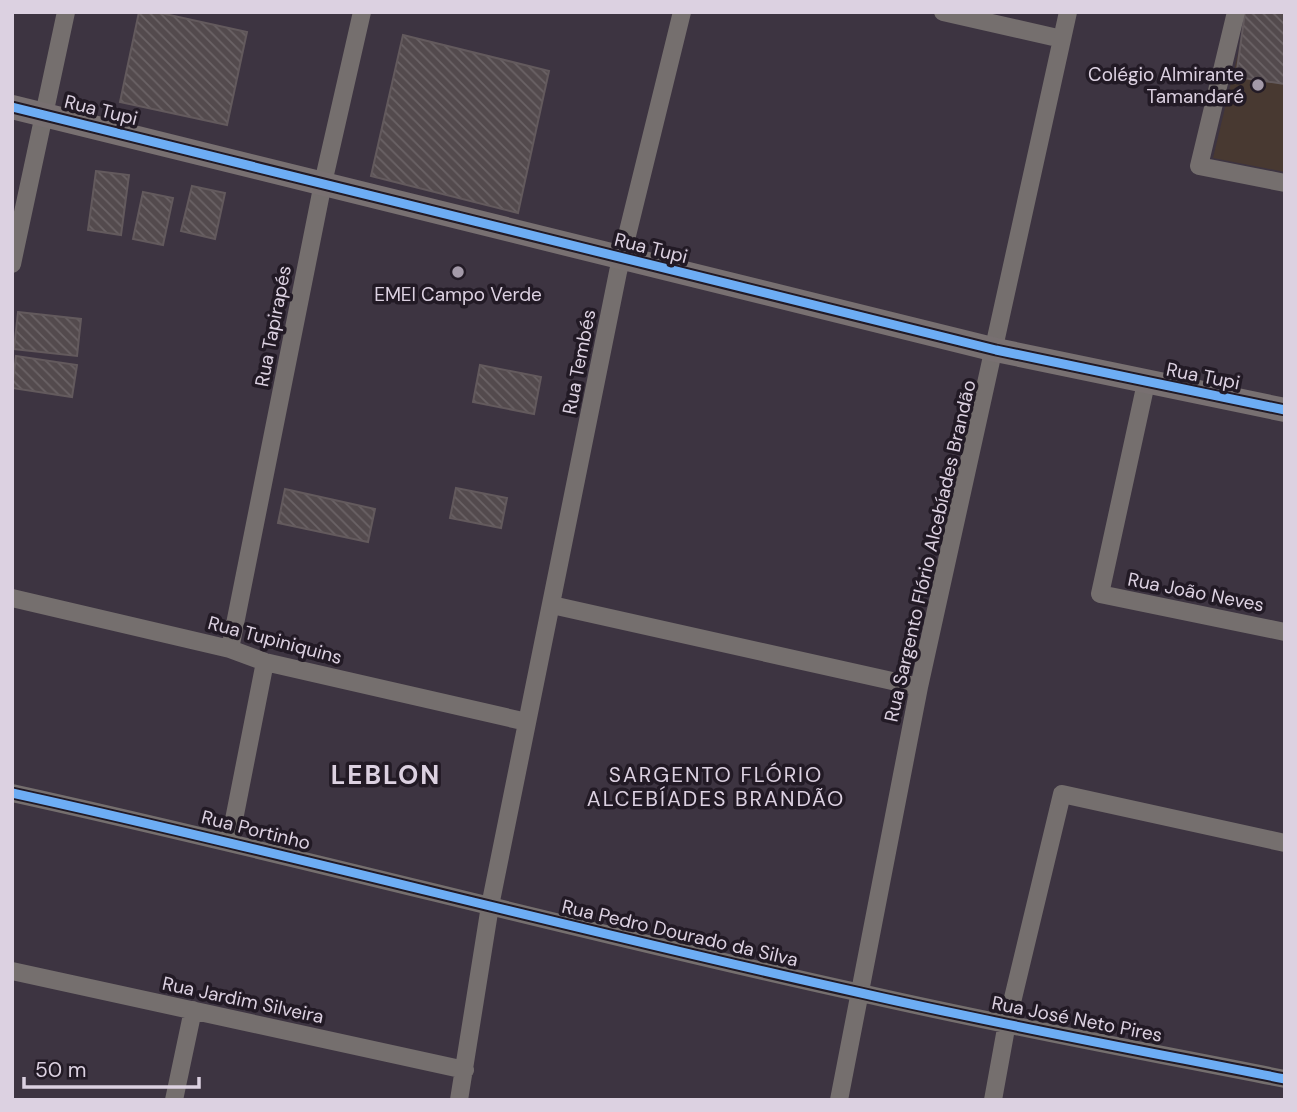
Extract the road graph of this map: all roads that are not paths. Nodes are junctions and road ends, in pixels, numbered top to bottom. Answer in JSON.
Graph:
{"nodes":[{"id":1,"x":66,"y":12,"type":"edge"},
{"id":2,"x":362,"y":12,"type":"edge"},
{"id":3,"x":682,"y":12,"type":"edge"},
{"id":4,"x":943,"y":12,"type":"edge"},
{"id":5,"x":1068,"y":12,"type":"edge"},
{"id":6,"x":1236,"y":12,"type":"edge"},
{"id":7,"x":1062,"y":39,"type":"junction"},
{"id":8,"x":12,"y":107,"type":"edge"},
{"id":9,"x":45,"y":115,"type":"junction"},
{"id":10,"x":323,"y":183,"type":"junction"},
{"id":11,"x":1285,"y":183,"type":"edge"},
{"id":12,"x":622,"y":258,"type":"junction"},
{"id":13,"x":12,"y":264,"type":"edge"},
{"id":14,"x":996,"y":350,"type":"junction"},
{"id":15,"x":1146,"y":383,"type":"junction"},
{"id":16,"x":1285,"y":410,"type":"edge"},
{"id":17,"x":12,"y":598,"type":"edge"},
{"id":18,"x":552,"y":605,"type":"junction"},
{"id":19,"x":1285,"y":632,"type":"edge"},
{"id":20,"x":230,"y":649,"type":"junction"},
{"id":21,"x":265,"y":662,"type":"junction"},
{"id":22,"x":919,"y":687,"type":"junction"},
{"id":23,"x":527,"y":722,"type":"junction"},
{"id":24,"x":12,"y":793,"type":"edge"},
{"id":25,"x":230,"y":840,"type":"junction"},
{"id":26,"x":1285,"y":843,"type":"edge"},
{"id":27,"x":490,"y":906,"type":"junction"},
{"id":28,"x":12,"y":971,"type":"edge"},
{"id":29,"x":862,"y":994,"type":"junction"},
{"id":30,"x":193,"y":1010,"type":"junction"},
{"id":31,"x":1007,"y":1023,"type":"junction"},
{"id":32,"x":465,"y":1070,"type":"junction"},
{"id":33,"x":1285,"y":1079,"type":"edge"},
{"id":34,"x":174,"y":1100,"type":"edge"},
{"id":35,"x":459,"y":1100,"type":"edge"},
{"id":36,"x":839,"y":1100,"type":"edge"},
{"id":37,"x":993,"y":1100,"type":"edge"}],
"edges":[{"from":1,"to":9,"type":"street"},
{"from":2,"to":10,"type":"street","name":"Rua Tapirapés"},
{"from":3,"to":12,"type":"street","name":"Rua Tembés"},
{"from":4,"to":7,"type":"street"},
{"from":5,"to":7,"type":"street","name":"Rua Sargento Flório Alcebíades Brandão"},
{"from":6,"to":11,"type":"street"},
{"from":7,"to":14,"type":"street","name":"Rua Sargento Flório Alcebíades Brandão"},
{"from":8,"to":9,"type":"street","name":"Rua Tupi"},
{"from":9,"to":10,"type":"street","name":"Rua Tupi"},
{"from":9,"to":13,"type":"street"},
{"from":10,"to":12,"type":"street","name":"Rua Tupi"},
{"from":10,"to":20,"type":"street","name":"Rua Tapirapés"},
{"from":12,"to":14,"type":"street","name":"Rua Tupi"},
{"from":12,"to":18,"type":"street","name":"Rua Tembés"},
{"from":14,"to":15,"type":"street","name":"Rua Tupi"},
{"from":14,"to":22,"type":"street","name":"Rua Sargento Flório Alcebíades Brandão"},
{"from":15,"to":16,"type":"street","name":"Rua Tupi"},
{"from":15,"to":19,"type":"street","name":"Rua João Neves"},
{"from":17,"to":20,"type":"street","name":"Rua Tupiniquins"},
{"from":18,"to":22,"type":"street"},
{"from":18,"to":23,"type":"street","name":"Rua Tembés"},
{"from":20,"to":21,"type":"street","name":"Rua Tupiniquins"},
{"from":21,"to":23,"type":"street","name":"Rua Tupiniquins"},
{"from":21,"to":25,"type":"street"},
{"from":22,"to":29,"type":"street","name":"Rua Sargento Flório Alcebíades Brandão"},
{"from":23,"to":27,"type":"street","name":"Rua Tembés"},
{"from":24,"to":25,"type":"street","name":"Rua Portinho"},
{"from":25,"to":27,"type":"street","name":"Rua Portinho"},
{"from":26,"to":31,"type":"street"},
{"from":27,"to":29,"type":"street","name":"Rua Pedro Dourado da Silva"},
{"from":27,"to":32,"type":"street","name":"Rua Tembés"},
{"from":28,"to":30,"type":"street","name":"Rua Jardim Silveira"},
{"from":29,"to":31,"type":"street","name":"Rua José Neto Pires"},
{"from":29,"to":36,"type":"street","name":"Rua Sargento Flório Alcebíades Brandão"},
{"from":30,"to":32,"type":"street","name":"Rua Jardim Silveira"},
{"from":30,"to":34,"type":"street"},
{"from":31,"to":33,"type":"street","name":"Rua José Neto Pires"},
{"from":31,"to":37,"type":"street"},
{"from":32,"to":35,"type":"street","name":"Rua Tembés"}]}
